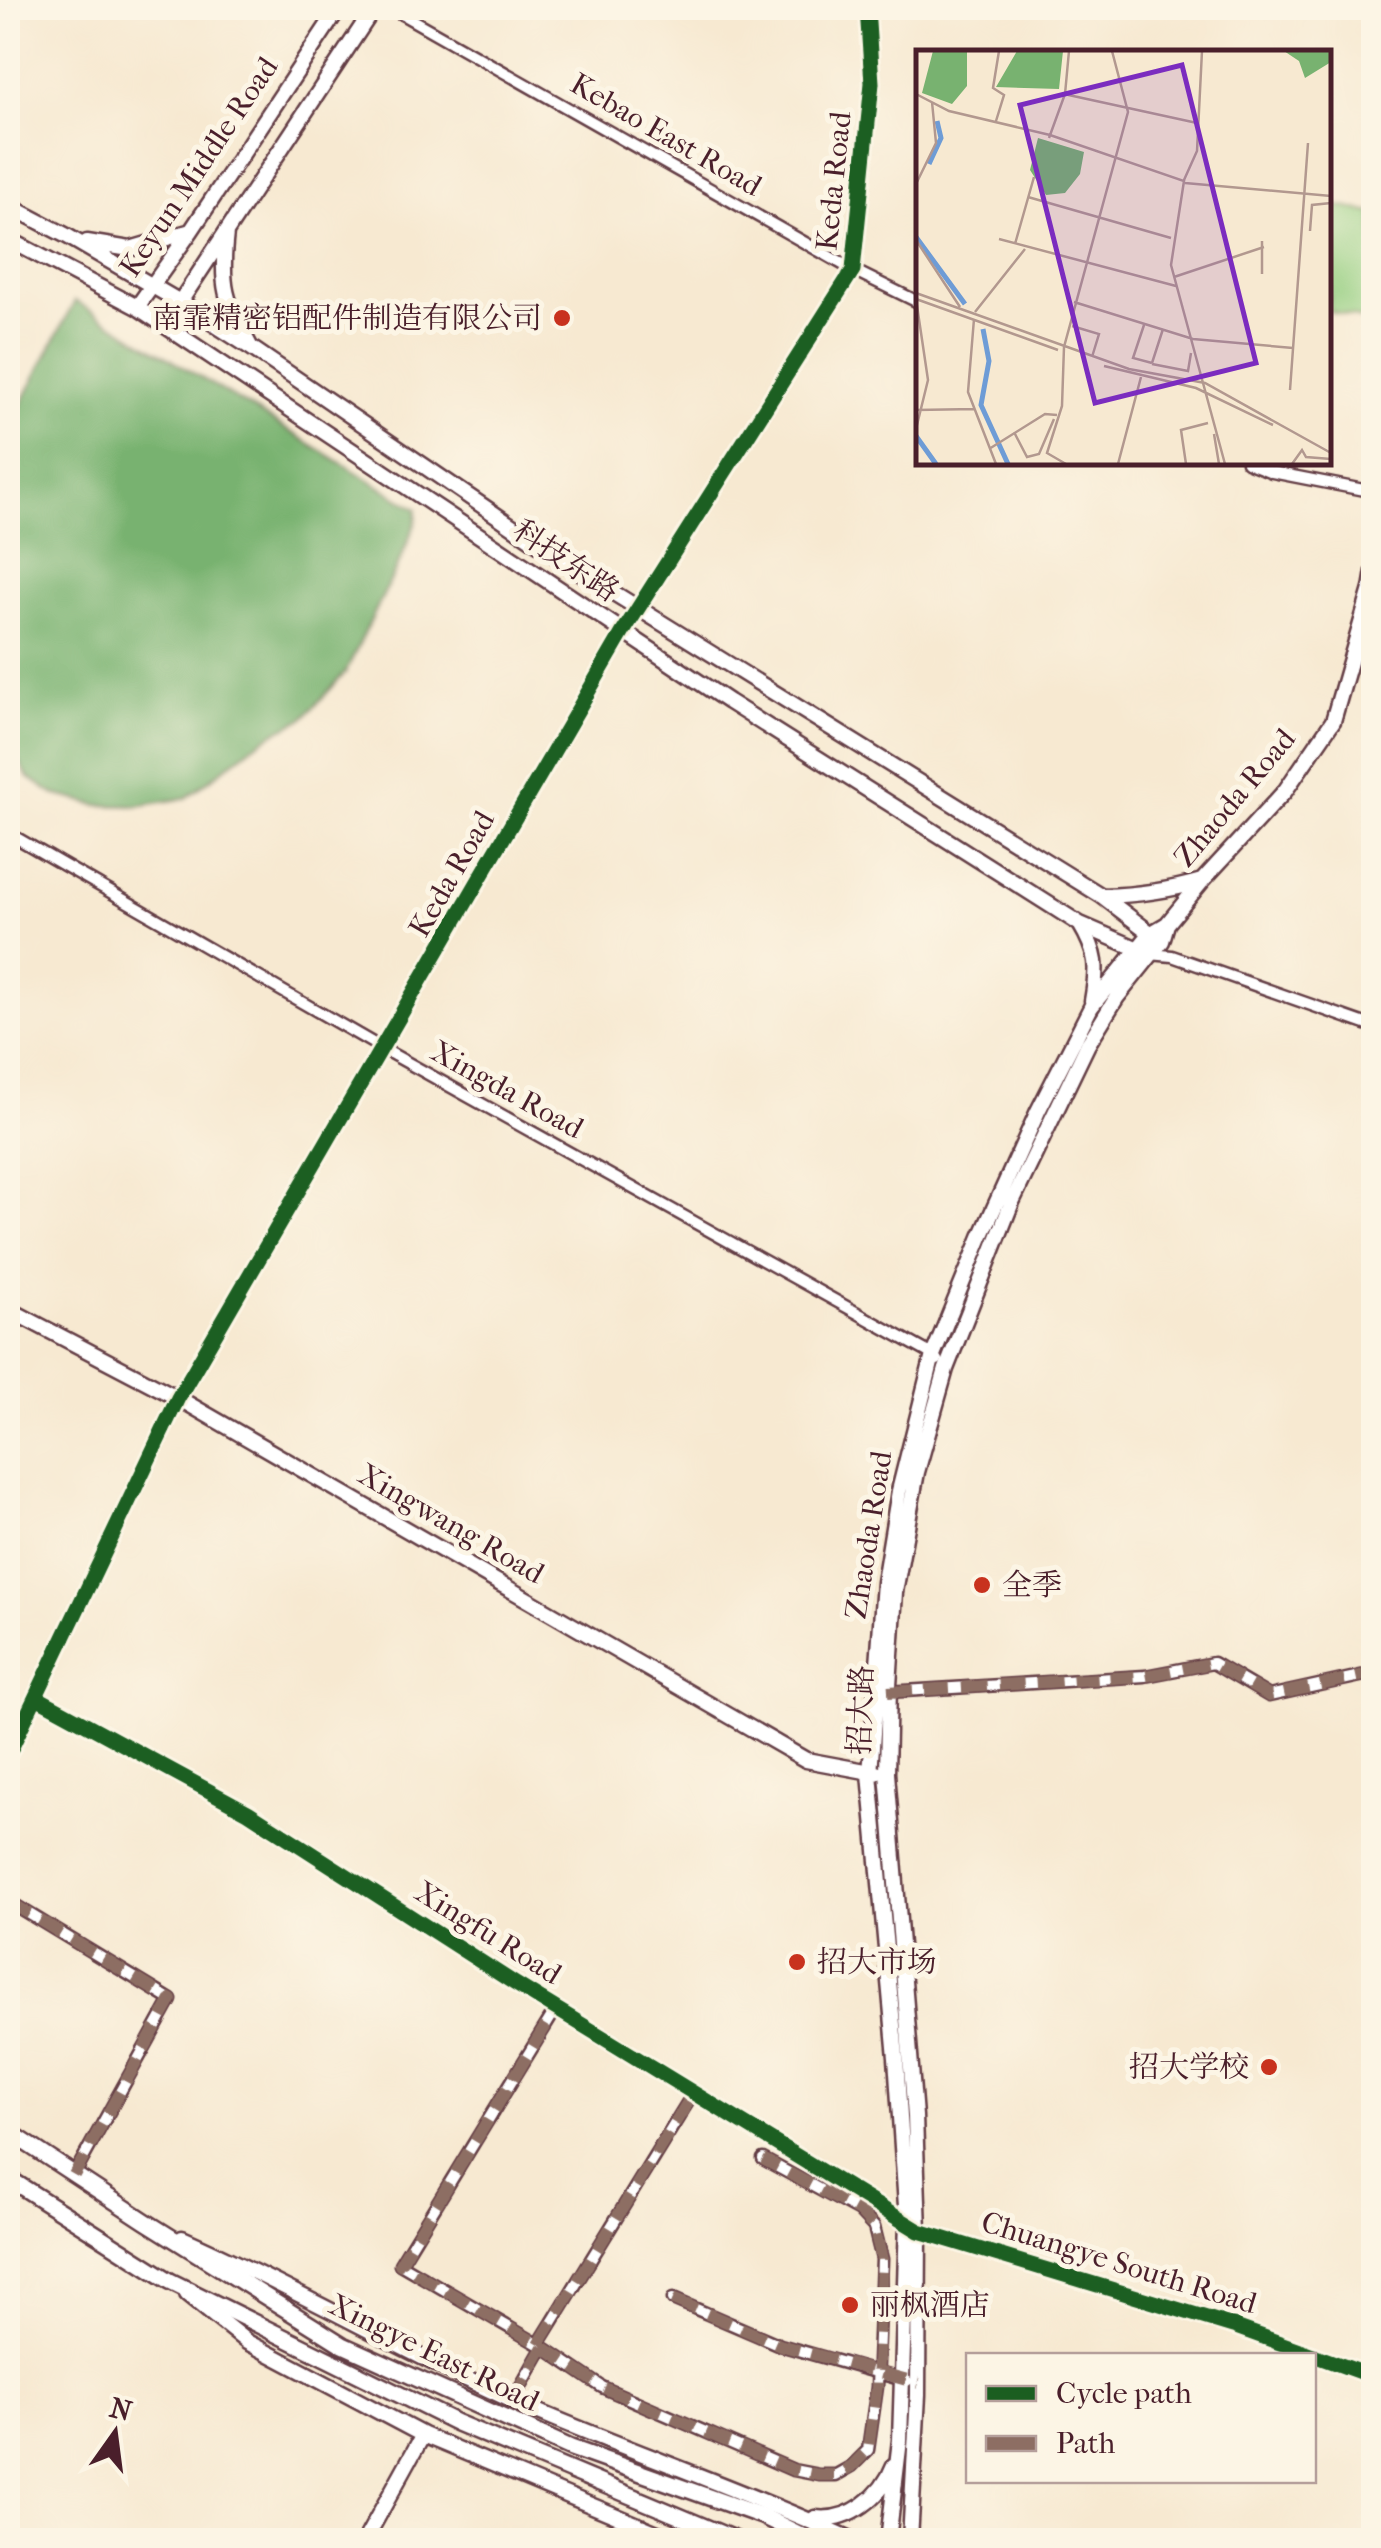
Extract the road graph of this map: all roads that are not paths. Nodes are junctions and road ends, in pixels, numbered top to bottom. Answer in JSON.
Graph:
{"nodes":[{"id":1,"x":339,"y":8,"type":"edge"},
{"id":2,"x":374,"y":8,"type":"edge"},
{"id":3,"x":391,"y":8,"type":"edge"},
{"id":4,"x":867,"y":8,"type":"edge"},
{"id":5,"x":8,"y":206,"type":"edge"},
{"id":6,"x":226,"y":230,"type":"junction"},
{"id":7,"x":192,"y":231,"type":"junction"},
{"id":8,"x":67,"y":236,"type":"junction"},
{"id":9,"x":8,"y":239,"type":"edge"},
{"id":10,"x":853,"y":270,"type":"junction"},
{"id":11,"x":152,"y":286,"type":"junction"},
{"id":12,"x":916,"y":301,"type":"edge"},
{"id":13,"x":180,"y":302,"type":"junction"},
{"id":14,"x":137,"y":307,"type":"junction"},
{"id":15,"x":162,"y":324,"type":"junction"},
{"id":16,"x":250,"y":346,"type":"junction"},
{"id":17,"x":1254,"y":465,"type":"edge"},
{"id":18,"x":1374,"y":492,"type":"edge"},
{"id":19,"x":1374,"y":570,"type":"edge"},
{"id":20,"x":638,"y":609,"type":"junction"},
{"id":21,"x":623,"y":632,"type":"junction"},
{"id":22,"x":8,"y":833,"type":"edge"},
{"id":23,"x":1203,"y":880,"type":"junction"},
{"id":24,"x":1102,"y":896,"type":"junction"},
{"id":25,"x":1080,"y":924,"type":"junction"},
{"id":26,"x":1156,"y":938,"type":"junction"},
{"id":27,"x":1144,"y":952,"type":"junction"},
{"id":28,"x":1172,"y":956,"type":"junction"},
{"id":29,"x":1092,"y":1007,"type":"junction"},
{"id":30,"x":1374,"y":1027,"type":"edge"},
{"id":31,"x":383,"y":1049,"type":"junction"},
{"id":32,"x":8,"y":1309,"type":"edge"},
{"id":33,"x":933,"y":1356,"type":"junction"},
{"id":34,"x":946,"y":1369,"type":"junction"},
{"id":35,"x":178,"y":1398,"type":"junction"},
{"id":36,"x":1374,"y":1672,"type":"edge"},
{"id":37,"x":888,"y":1692,"type":"junction"},
{"id":38,"x":36,"y":1696,"type":"junction"},
{"id":39,"x":8,"y":1755,"type":"edge"},
{"id":40,"x":886,"y":1772,"type":"junction"},
{"id":41,"x":870,"y":1774,"type":"junction"},
{"id":42,"x":8,"y":1901,"type":"edge"},
{"id":43,"x":556,"y":2009,"type":"junction"},
{"id":44,"x":694,"y":2092,"type":"junction"},
{"id":45,"x":8,"y":2132,"type":"edge"},
{"id":46,"x":763,"y":2158,"type":"dead end"},
{"id":47,"x":74,"y":2175,"type":"junction"},
{"id":48,"x":8,"y":2178,"type":"edge"},
{"id":49,"x":145,"y":2221,"type":"junction"},
{"id":50,"x":907,"y":2221,"type":"junction"},
{"id":51,"x":920,"y":2231,"type":"junction"},
{"id":52,"x":170,"y":2280,"type":"junction"},
{"id":53,"x":673,"y":2299,"type":"dead end"},
{"id":54,"x":541,"y":2346,"type":"junction"},
{"id":55,"x":1308,"y":2353,"type":"edge"},
{"id":56,"x":1316,"y":2356,"type":"edge"},
{"id":57,"x":878,"y":2373,"type":"junction"},
{"id":58,"x":1374,"y":2377,"type":"edge"},
{"id":59,"x":902,"y":2380,"type":"junction"},
{"id":60,"x":918,"y":2383,"type":"junction"},
{"id":61,"x":513,"y":2400,"type":"junction"},
{"id":62,"x":423,"y":2436,"type":"junction"},
{"id":63,"x":900,"y":2440,"type":"junction"},
{"id":64,"x":801,"y":2516,"type":"junction"},
{"id":65,"x":365,"y":2540,"type":"edge"},
{"id":66,"x":674,"y":2540,"type":"edge"},
{"id":67,"x":736,"y":2540,"type":"edge"},
{"id":68,"x":811,"y":2540,"type":"edge"},
{"id":69,"x":853,"y":2540,"type":"edge"},
{"id":70,"x":888,"y":2540,"type":"edge"},
{"id":71,"x":910,"y":2540,"type":"edge"}],
"edges":[{"from":1,"to":7,"type":"main road","name":"Keyun Middle Road"},
{"from":2,"to":6,"type":"main road"},
{"from":3,"to":10,"type":"street","name":"Kebao East Road"},
{"from":4,"to":10,"type":"street","name":"Keda Road"},
{"from":5,"to":8,"type":"main road"},
{"from":6,"to":13,"type":"main road"},
{"from":6,"to":16,"type":"main road"},
{"from":7,"to":8,"type":"main road"},
{"from":7,"to":11,"type":"main road","name":"Keyun Middle Road"},
{"from":8,"to":11,"type":"main road"},
{"from":9,"to":14,"type":"main road","name":"科技东路"},
{"from":10,"to":12,"type":"street","name":"Kebao East Road"},
{"from":10,"to":20,"type":"street","name":"Keda Road"},
{"from":11,"to":13,"type":"main road"},
{"from":11,"to":14,"type":"main road","name":"Keyun Middle Road"},
{"from":13,"to":15,"type":"main road"},
{"from":13,"to":16,"type":"main road"},
{"from":14,"to":15,"type":"main road","name":"科技东路"},
{"from":15,"to":21,"type":"main road","name":"科技东路"},
{"from":16,"to":20,"type":"main road"},
{"from":17,"to":18,"type":"street"},
{"from":19,"to":23,"type":"main road","name":"Zhaoda Road"},
{"from":20,"to":21,"type":"street","name":"Keda Road"},
{"from":20,"to":24,"type":"main road"},
{"from":21,"to":25,"type":"main road","name":"科技东路"},
{"from":21,"to":31,"type":"street","name":"Keda Road"},
{"from":22,"to":31,"type":"street","name":"Xingda Road"},
{"from":23,"to":24,"type":"main road"},
{"from":23,"to":26,"type":"main road","name":"Zhaoda Road"},
{"from":24,"to":26,"type":"main road"},
{"from":25,"to":27,"type":"main road","name":"科技东路"},
{"from":25,"to":29,"type":"main road"},
{"from":26,"to":27,"type":"main road","name":"Zhaoda Road"},
{"from":26,"to":28,"type":"street"},
{"from":27,"to":28,"type":"street"},
{"from":27,"to":29,"type":"main road","name":"Zhaoda Road"},
{"from":27,"to":34,"type":"main road","name":"招大路"},
{"from":28,"to":30,"type":"street"},
{"from":29,"to":33,"type":"main road","name":"Zhaoda Road"},
{"from":31,"to":33,"type":"street","name":"Xingda Road"},
{"from":31,"to":35,"type":"street","name":"Keda Road"},
{"from":32,"to":35,"type":"main road","name":"Xingwang Road"},
{"from":33,"to":34,"type":"street","name":"Xingda Road"},
{"from":33,"to":41,"type":"main road","name":"Zhaoda Road"},
{"from":34,"to":37,"type":"main road","name":"招大路"},
{"from":35,"to":38,"type":"street","name":"Keda Road"},
{"from":35,"to":41,"type":"main road","name":"Xingwang Road"},
{"from":36,"to":37,"type":"street"},
{"from":37,"to":40,"type":"main road","name":"招大路"},
{"from":38,"to":39,"type":"street","name":"Keda Road"},
{"from":38,"to":43,"type":"street","name":"Xingfu Road"},
{"from":40,"to":41,"type":"main road","name":"Xingwang Road"},
{"from":40,"to":51,"type":"main road","name":"招大路"},
{"from":41,"to":50,"type":"main road","name":"Zhaoda Road"},
{"from":42,"to":47,"type":"street"},
{"from":43,"to":44,"type":"street","name":"Xingfu Road"},
{"from":43,"to":54,"type":"street"},
{"from":44,"to":50,"type":"street","name":"Xingfu Road"},
{"from":44,"to":54,"type":"street"},
{"from":45,"to":47,"type":"main road","name":"Xingye East Road"},
{"from":46,"to":57,"type":"street"},
{"from":47,"to":49,"type":"main road","name":"Xingye East Road"},
{"from":48,"to":52,"type":"main road"},
{"from":49,"to":61,"type":"main road"},
{"from":49,"to":68,"type":"main road","name":"Xingye East Road"},
{"from":50,"to":51,"type":"street","name":"Chuangye South Road"},
{"from":50,"to":59,"type":"main road","name":"Zhaoda Road"},
{"from":51,"to":55,"type":"street","name":"Chuangye South Road"},
{"from":51,"to":60,"type":"main road","name":"招大路"},
{"from":52,"to":62,"type":"main road"},
{"from":52,"to":67,"type":"main road"},
{"from":53,"to":57,"type":"street"},
{"from":54,"to":57,"type":"street"},
{"from":54,"to":61,"type":"street"},
{"from":56,"to":58,"type":"street","name":"Chuangye South Road"},
{"from":57,"to":59,"type":"street"},
{"from":59,"to":60,"type":"street"},
{"from":59,"to":63,"type":"main road","name":"Zhaoda Road"},
{"from":60,"to":71,"type":"main road","name":"招大路"},
{"from":61,"to":64,"type":"main road"},
{"from":62,"to":65,"type":"main road"},
{"from":62,"to":66,"type":"main road"},
{"from":63,"to":64,"type":"main road"},
{"from":63,"to":70,"type":"main road"},
{"from":64,"to":69,"type":"main road"}]}
